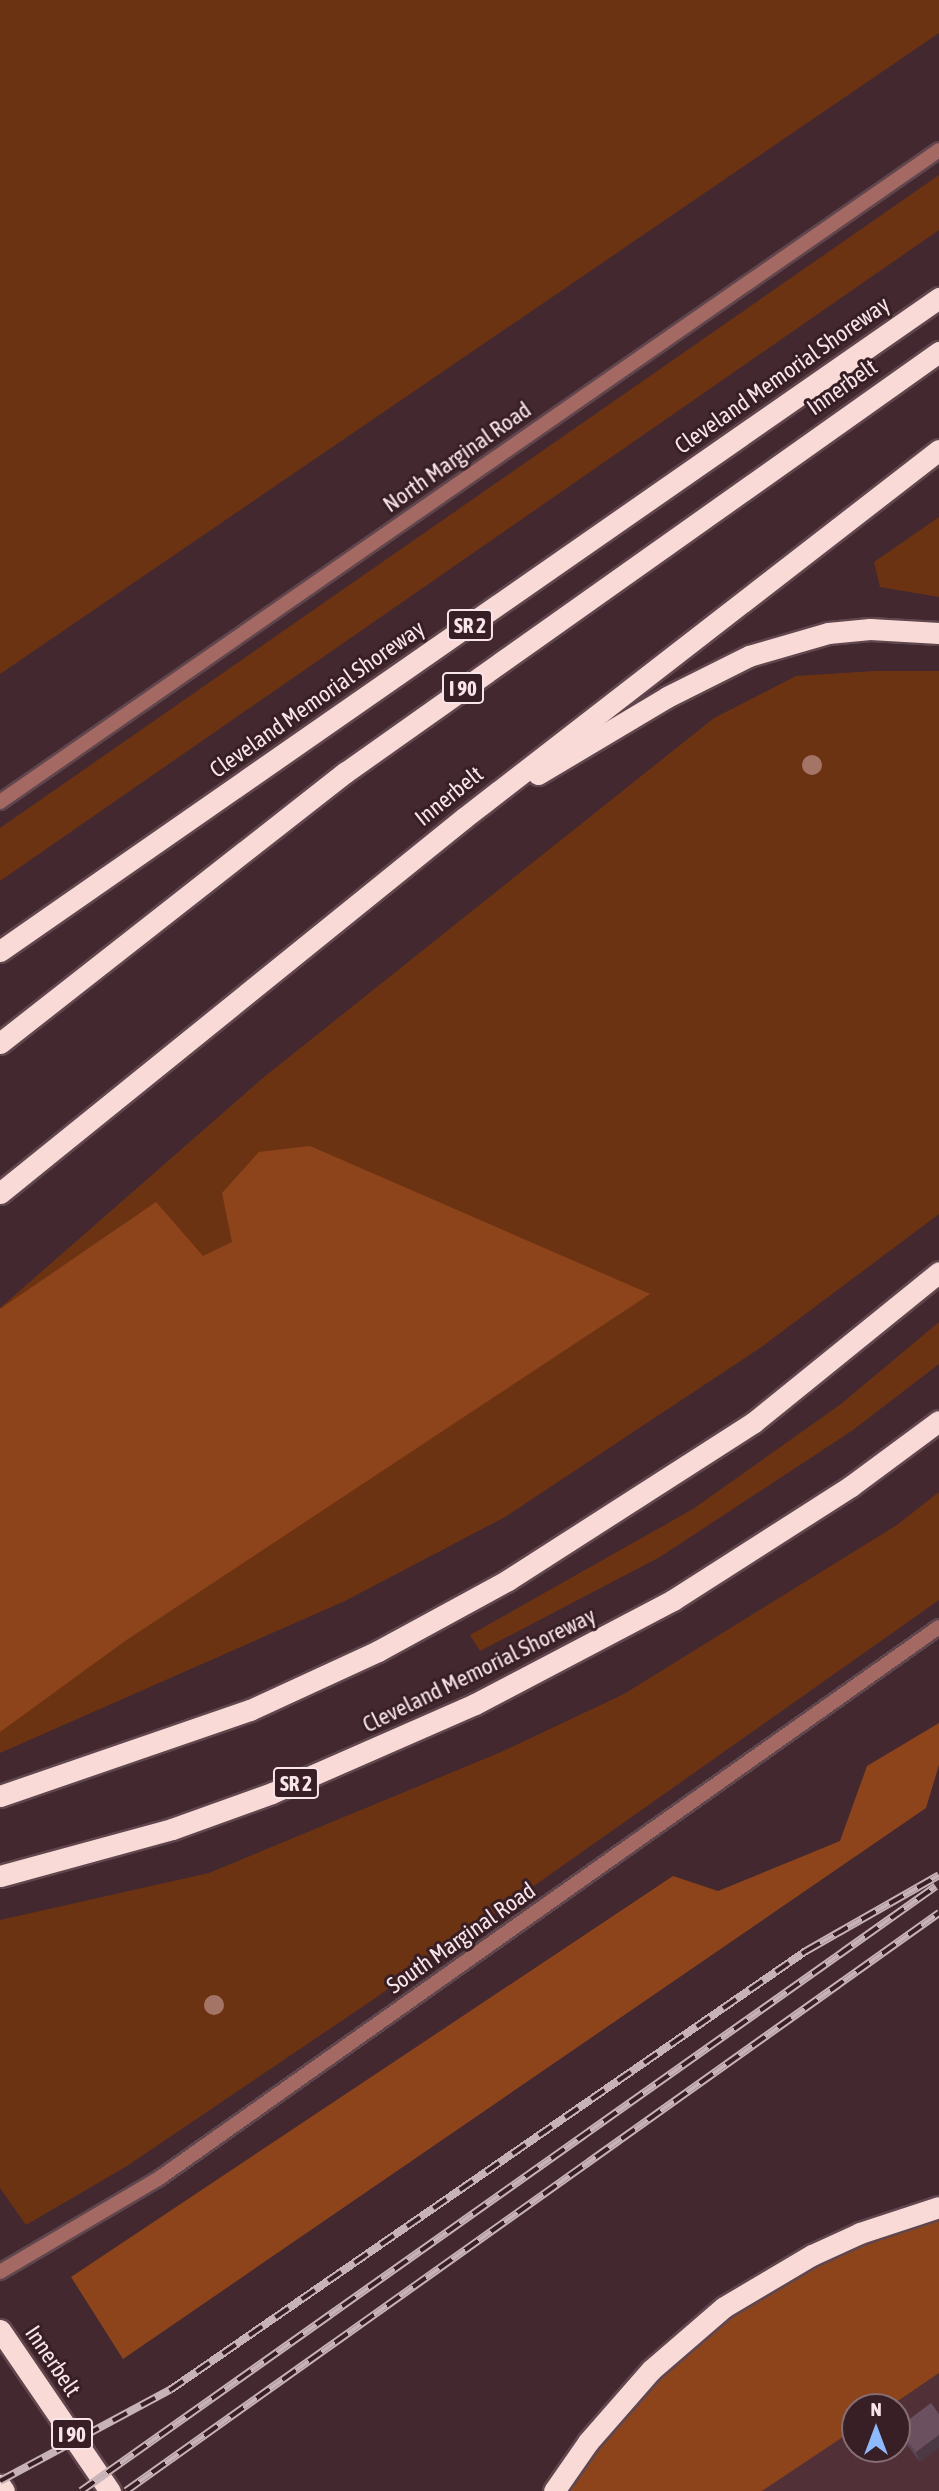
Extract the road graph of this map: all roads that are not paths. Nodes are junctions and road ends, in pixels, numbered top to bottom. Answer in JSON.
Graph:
{"nodes":[{"id":1,"x":939,"y":150,"type":"edge"},
{"id":2,"x":939,"y":298,"type":"edge"},
{"id":3,"x":939,"y":352,"type":"edge"},
{"id":4,"x":939,"y":450,"type":"edge"},
{"id":5,"x":939,"y":633,"type":"edge"},
{"id":6,"x":0,"y":802,"type":"edge"},
{"id":7,"x":464,"y":818,"type":"junction"},
{"id":8,"x":0,"y":951,"type":"edge"},
{"id":9,"x":0,"y":1043,"type":"edge"},
{"id":10,"x":0,"y":1193,"type":"edge"},
{"id":11,"x":939,"y":1272,"type":"edge"},
{"id":12,"x":939,"y":1421,"type":"edge"},
{"id":13,"x":939,"y":1627,"type":"edge"},
{"id":14,"x":0,"y":1796,"type":"edge"},
{"id":15,"x":0,"y":1876,"type":"edge"},
{"id":16,"x":939,"y":2207,"type":"edge"},
{"id":17,"x":0,"y":2272,"type":"edge"},
{"id":18,"x":0,"y":2330,"type":"edge"},
{"id":19,"x":0,"y":2485,"type":"edge"},
{"id":20,"x":4,"y":2491,"type":"edge"},
{"id":21,"x":110,"y":2491,"type":"edge"},
{"id":22,"x":554,"y":2491,"type":"edge"}],
"edges":[{"from":1,"to":6,"type":"street","name":"North Marginal Road"},
{"from":2,"to":8,"type":"highway","name":"Cleveland Memorial Shoreway","number":"SR 2"},
{"from":3,"to":9,"type":"highway","name":"Innerbelt","number":"I 90"},
{"from":4,"to":7,"type":"highway","name":"Innerbelt"},
{"from":5,"to":7,"type":"highway"},
{"from":7,"to":10,"type":"highway","name":"Innerbelt"},
{"from":11,"to":14,"type":"highway"},
{"from":12,"to":15,"type":"highway","name":"Cleveland Memorial Shoreway","number":"SR 2"},
{"from":13,"to":17,"type":"street","name":"South Marginal Road"},
{"from":16,"to":22,"type":"highway"},
{"from":18,"to":21,"type":"highway","name":"Innerbelt","number":"I 90"},
{"from":19,"to":20,"type":"highway"}]}
